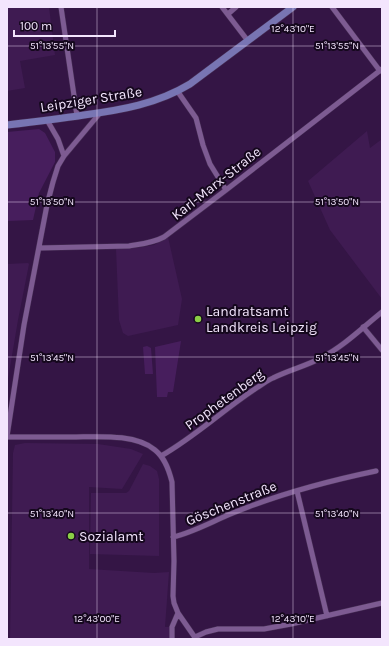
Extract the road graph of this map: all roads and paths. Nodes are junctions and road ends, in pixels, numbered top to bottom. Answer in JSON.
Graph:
{"nodes":[{"id":1,"x":61,"y":7,"type":"edge"},
{"id":2,"x":222,"y":7,"type":"edge"},
{"id":3,"x":236,"y":7,"type":"edge"},
{"id":4,"x":293,"y":7,"type":"edge"},
{"id":5,"x":332,"y":7,"type":"edge"},
{"id":6,"x":228,"y":14,"type":"junction"},
{"id":7,"x":248,"y":41,"type":"junction"},
{"id":8,"x":381,"y":70,"type":"edge"},
{"id":9,"x":178,"y":92,"type":"junction"},
{"id":10,"x":100,"y":113,"type":"junction"},
{"id":11,"x":77,"y":116,"type":"junction"},
{"id":12,"x":47,"y":120,"type":"junction"},
{"id":13,"x":7,"y":125,"type":"edge"},
{"id":14,"x":64,"y":156,"type":"junction"},
{"id":15,"x":226,"y":190,"type":"junction"},
{"id":16,"x":39,"y":248,"type":"junction"},
{"id":17,"x":382,"y":312,"type":"edge"},
{"id":18,"x":363,"y":327,"type":"junction"},
{"id":19,"x":382,"y":350,"type":"edge"},
{"id":20,"x":7,"y":436,"type":"edge"},
{"id":21,"x":161,"y":456,"type":"junction"},
{"id":22,"x":376,"y":471,"type":"dead end"},
{"id":23,"x":296,"y":491,"type":"junction"},
{"id":24,"x":173,"y":537,"type":"junction"},
{"id":25,"x":382,"y":603,"type":"edge"},
{"id":26,"x":178,"y":613,"type":"junction"},
{"id":27,"x":327,"y":616,"type":"junction"},
{"id":28,"x":196,"y":638,"type":"edge"},
{"id":29,"x":172,"y":639,"type":"edge"}],
"edges":[{"from":1,"to":11,"type":"street"},
{"from":2,"to":6,"type":"street"},
{"from":3,"to":6,"type":"street"},
{"from":4,"to":7,"type":"main road","name":"Leipziger Straße"},
{"from":5,"to":8,"type":"street"},
{"from":6,"to":7,"type":"street"},
{"from":7,"to":9,"type":"main road","name":"Leipziger Straße"},
{"from":8,"to":15,"type":"street","name":"Karl-Marx-Straße"},
{"from":9,"to":10,"type":"main road","name":"Leipziger Straße"},
{"from":9,"to":15,"type":"street"},
{"from":10,"to":11,"type":"main road","name":"Leipziger Straße"},
{"from":10,"to":14,"type":"street"},
{"from":11,"to":12,"type":"main road","name":"Leipziger Straße"},
{"from":12,"to":13,"type":"main road","name":"Leipziger Straße"},
{"from":12,"to":14,"type":"street"},
{"from":14,"to":16,"type":"street"},
{"from":15,"to":16,"type":"street","name":"Karl-Marx-Straße"},
{"from":16,"to":20,"type":"street"},
{"from":17,"to":18,"type":"street","name":"Prophetenberg"},
{"from":18,"to":19,"type":"street"},
{"from":18,"to":21,"type":"street","name":"Prophetenberg"},
{"from":20,"to":21,"type":"street"},
{"from":21,"to":24,"type":"street"},
{"from":22,"to":23,"type":"street","name":"Göschenstraße"},
{"from":23,"to":24,"type":"street","name":"Göschenstraße"},
{"from":23,"to":27,"type":"street","name":"Göschenstraße"},
{"from":24,"to":26,"type":"street"},
{"from":25,"to":27,"type":"street"},
{"from":26,"to":28,"type":"street"},
{"from":26,"to":29,"type":"street"},
{"from":27,"to":28,"type":"street"}]}
